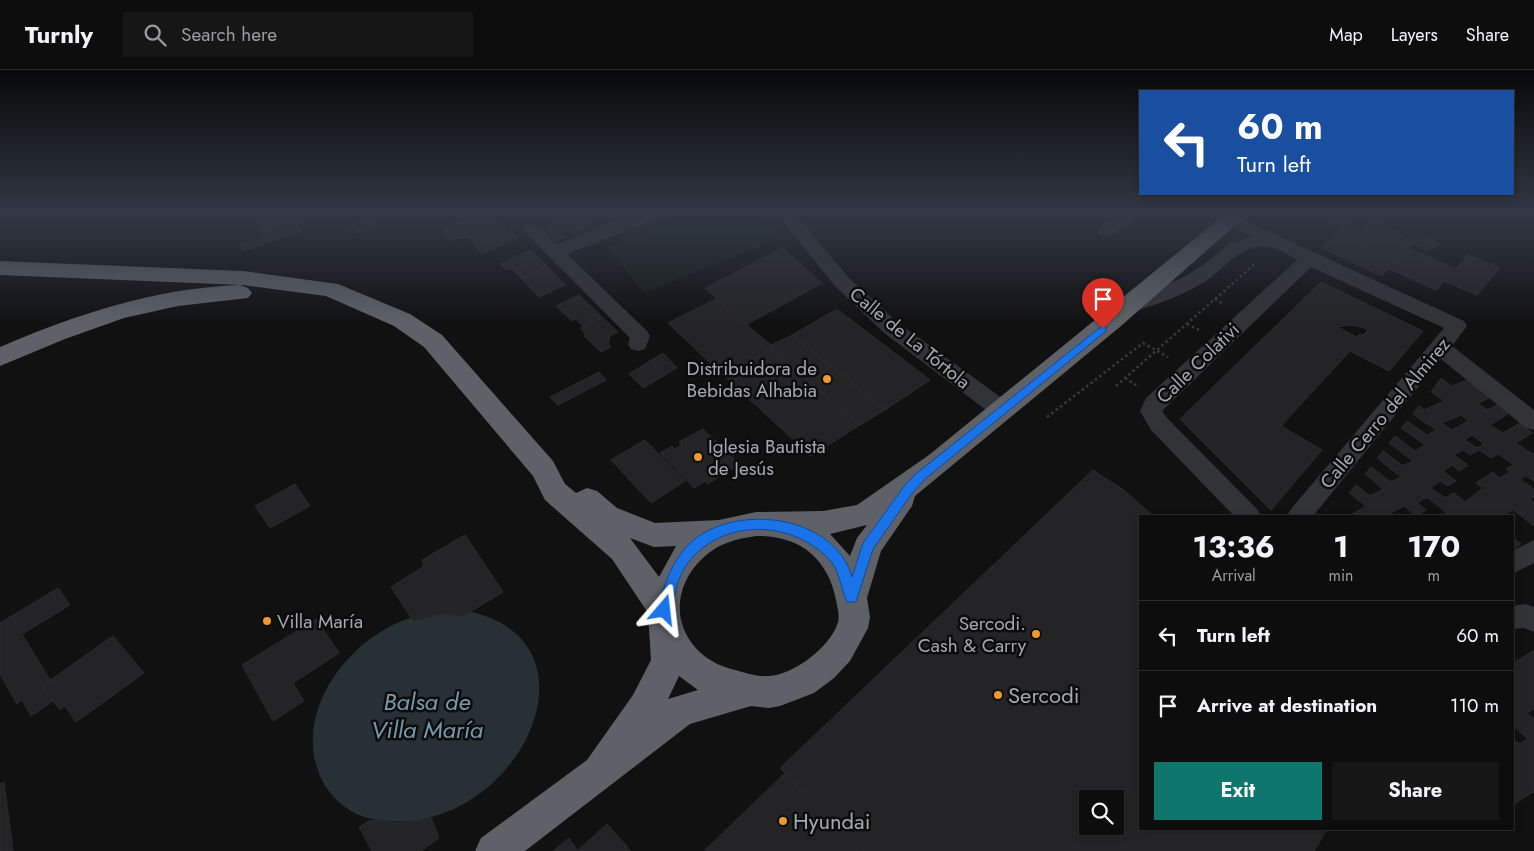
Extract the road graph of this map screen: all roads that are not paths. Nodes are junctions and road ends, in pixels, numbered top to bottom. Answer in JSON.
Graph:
{"nodes":[{"id":1,"x":557,"y":250,"type":"edge"},
{"id":2,"x":816,"y":250,"type":"edge"},
{"id":3,"x":1196,"y":250,"type":"edge"},
{"id":4,"x":1229,"y":250,"type":"edge"},
{"id":5,"x":1291,"y":250,"type":"edge"},
{"id":6,"x":554,"y":252,"type":"joint"},
{"id":7,"x":1309,"y":259,"type":"junction"},
{"id":8,"x":0,"y":268,"type":"edge"},
{"id":9,"x":368,"y":304,"type":"junction"},
{"id":10,"x":1131,"y":306,"type":"junction"},
{"id":11,"x":638,"y":344,"type":"dead end"},
{"id":12,"x":1440,"y":347,"type":"junction"},
{"id":13,"x":0,"y":356,"type":"edge"},
{"id":14,"x":1002,"y":410,"type":"junction"},
{"id":15,"x":1534,"y":422,"type":"edge"},
{"id":16,"x":543,"y":469,"type":"junction"},
{"id":17,"x":921,"y":476,"type":"junction"},
{"id":18,"x":1249,"y":515,"type":"edge"},
{"id":19,"x":1300,"y":515,"type":"edge"},
{"id":20,"x":756,"y":523,"type":"junction"},
{"id":21,"x":718,"y":532,"type":"junction"},
{"id":22,"x":1534,"y":550,"type":"edge"},
{"id":23,"x":1514,"y":563,"type":"edge"},
{"id":24,"x":851,"y":598,"type":"junction"},
{"id":25,"x":1514,"y":618,"type":"edge"},
{"id":26,"x":1534,"y":620,"type":"edge"},
{"id":27,"x":666,"y":623,"type":"junction"},
{"id":28,"x":751,"y":690,"type":"junction"},
{"id":29,"x":600,"y":770,"type":"junction"},
{"id":30,"x":494,"y":851,"type":"edge"}],
"edges":[{"from":1,"to":6,"type":"street"},
{"from":2,"to":14,"type":"street","name":"Calle de La Tórtola"},
{"from":3,"to":10,"type":"highway"},
{"from":4,"to":10,"type":"street"},
{"from":5,"to":7,"type":"street","name":"Calle Cerro del Almirez"},
{"from":6,"to":11,"type":"street"},
{"from":7,"to":12,"type":"street","name":"Calle Cerro del Almirez"},
{"from":7,"to":18,"type":"street","name":"Calle Colativi"},
{"from":8,"to":9,"type":"highway"},
{"from":9,"to":13,"type":"highway"},
{"from":9,"to":16,"type":"highway"},
{"from":10,"to":14,"type":"highway"},
{"from":12,"to":15,"type":"street"},
{"from":12,"to":19,"type":"street","name":"Calle Cerro del Almirez"},
{"from":14,"to":17,"type":"highway"},
{"from":16,"to":21,"type":"highway"},
{"from":16,"to":27,"type":"highway"},
{"from":17,"to":20,"type":"highway"},
{"from":17,"to":24,"type":"highway"},
{"from":20,"to":21,"type":"highway"},
{"from":20,"to":24,"type":"highway"},
{"from":21,"to":27,"type":"highway"},
{"from":22,"to":23,"type":"street"},
{"from":24,"to":28,"type":"highway"},
{"from":25,"to":26,"type":"street"},
{"from":27,"to":28,"type":"highway"},
{"from":27,"to":29,"type":"highway"},
{"from":28,"to":29,"type":"highway"},
{"from":29,"to":30,"type":"highway"}]}
